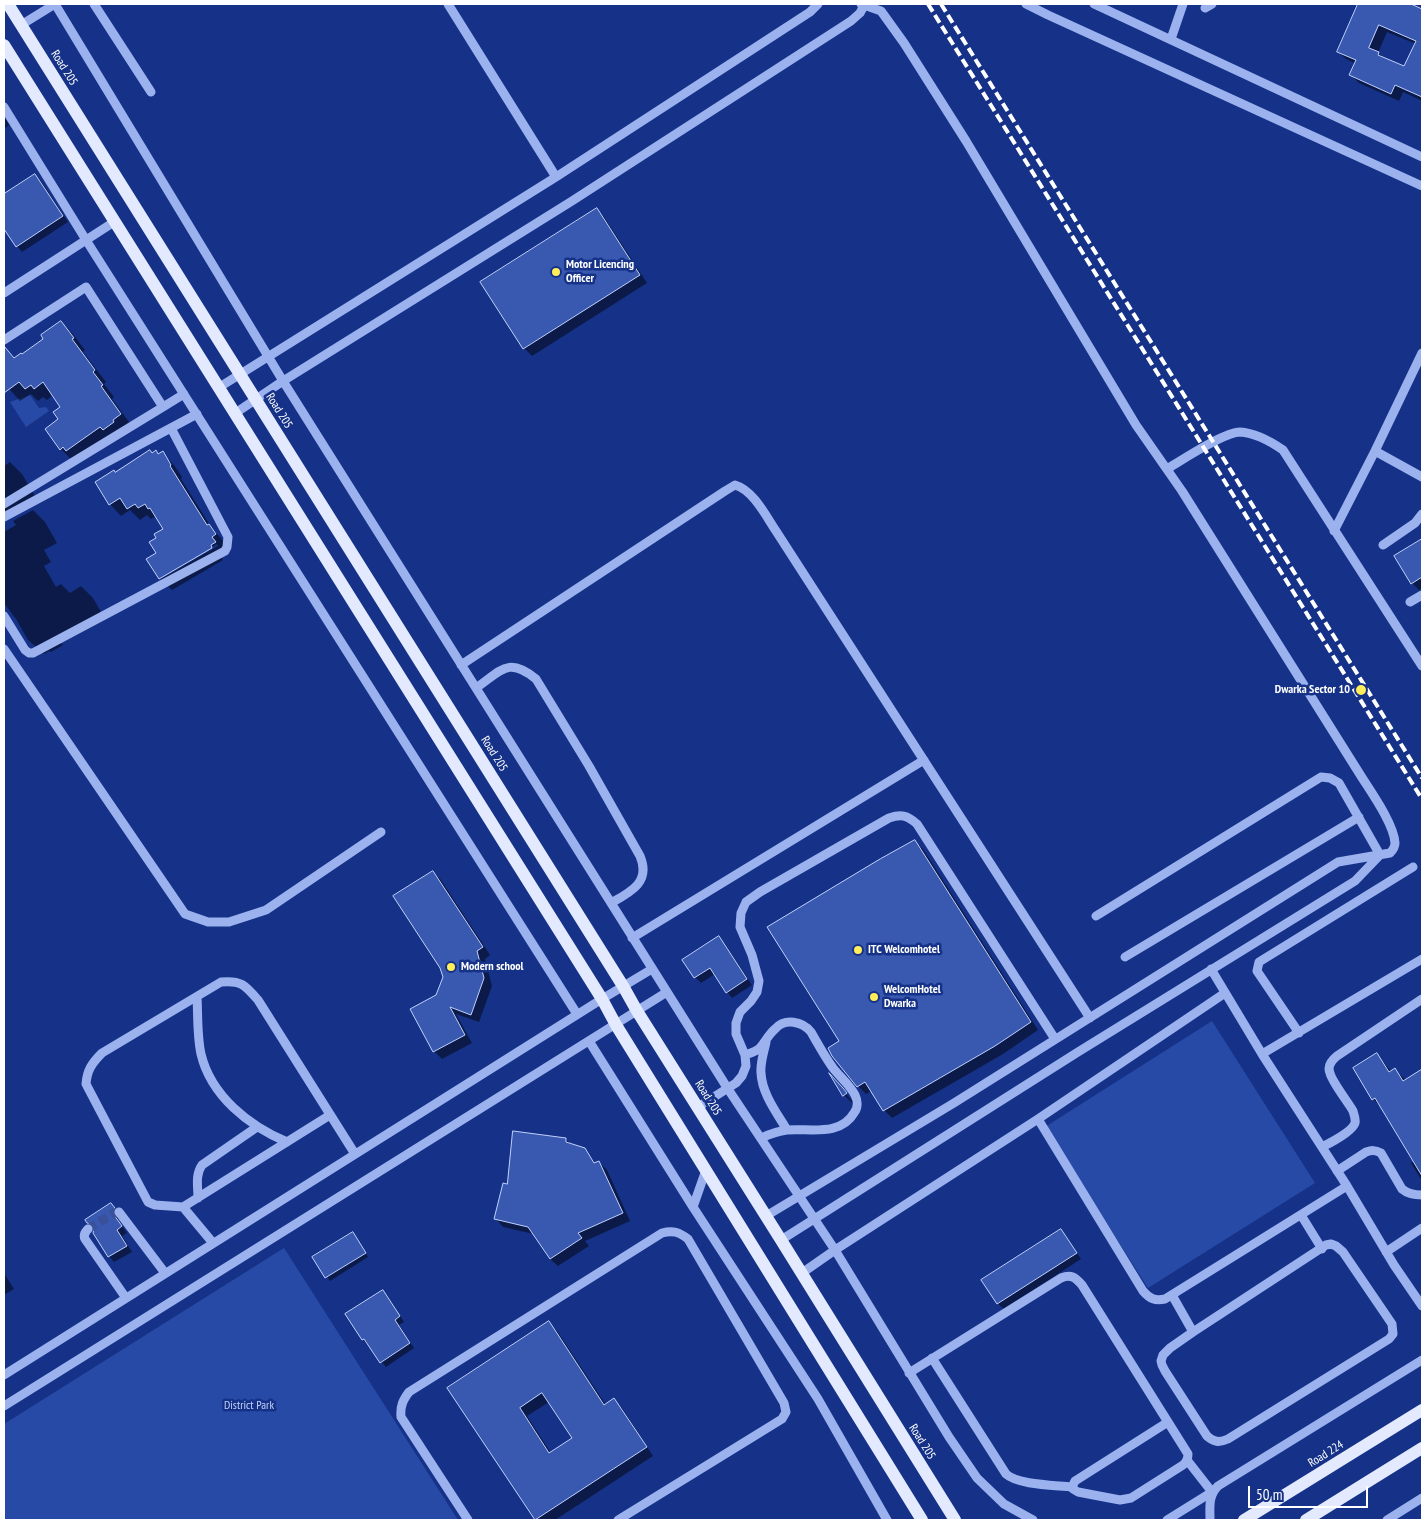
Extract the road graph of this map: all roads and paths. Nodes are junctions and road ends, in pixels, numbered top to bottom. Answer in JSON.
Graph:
{"nodes":[{"id":1,"x":8,"y":4,"type":"edge"},
{"id":2,"x":55,"y":4,"type":"edge"},
{"id":3,"x":94,"y":4,"type":"edge"},
{"id":4,"x":448,"y":4,"type":"edge"},
{"id":5,"x":818,"y":4,"type":"edge"},
{"id":6,"x":861,"y":4,"type":"edge"},
{"id":7,"x":865,"y":4,"type":"edge"},
{"id":8,"x":1026,"y":4,"type":"edge"},
{"id":9,"x":1094,"y":4,"type":"edge"},
{"id":10,"x":1183,"y":4,"type":"edge"},
{"id":11,"x":21,"y":25,"type":"junction"},
{"id":12,"x":1171,"y":39,"type":"junction"},
{"id":13,"x":4,"y":46,"type":"edge"},
{"id":14,"x":151,"y":92,"type":"dead end"},
{"id":15,"x":4,"y":108,"type":"edge"},
{"id":16,"x":1422,"y":157,"type":"edge"},
{"id":17,"x":556,"y":177,"type":"junction"},
{"id":18,"x":1422,"y":186,"type":"edge"},
{"id":19,"x":114,"y":222,"type":"junction"},
{"id":20,"x":86,"y":240,"type":"junction"},
{"id":21,"x":4,"y":293,"type":"edge"},
{"id":22,"x":4,"y":340,"type":"edge"},
{"id":23,"x":1422,"y":353,"type":"edge"},
{"id":24,"x":269,"y":357,"type":"junction"},
{"id":25,"x":240,"y":375,"type":"junction"},
{"id":26,"x":283,"y":381,"type":"junction"},
{"id":27,"x":218,"y":388,"type":"junction"},
{"id":28,"x":184,"y":394,"type":"junction"},
{"id":29,"x":256,"y":400,"type":"junction"},
{"id":30,"x":164,"y":406,"type":"junction"},
{"id":31,"x":197,"y":414,"type":"junction"},
{"id":32,"x":234,"y":414,"type":"junction"},
{"id":33,"x":171,"y":428,"type":"junction"},
{"id":34,"x":1375,"y":451,"type":"junction"},
{"id":35,"x":1167,"y":469,"type":"junction"},
{"id":36,"x":1422,"y":477,"type":"edge"},
{"id":37,"x":4,"y":504,"type":"edge"},
{"id":38,"x":1422,"y":514,"type":"edge"},
{"id":39,"x":4,"y":518,"type":"edge"},
{"id":40,"x":1334,"y":531,"type":"junction"},
{"id":41,"x":1383,"y":545,"type":"dead end"},
{"id":42,"x":1422,"y":595,"type":"edge"},
{"id":43,"x":1410,"y":602,"type":"dead end"},
{"id":44,"x":4,"y":616,"type":"edge"},
{"id":45,"x":4,"y":649,"type":"edge"},
{"id":46,"x":461,"y":665,"type":"junction"},
{"id":47,"x":1422,"y":666,"type":"edge"},
{"id":48,"x":476,"y":688,"type":"junction"},
{"id":49,"x":924,"y":760,"type":"junction"},
{"id":50,"x":1359,"y":817,"type":"junction"},
{"id":51,"x":381,"y":832,"type":"dead end"},
{"id":52,"x":1380,"y":855,"type":"junction"},
{"id":53,"x":1413,"y":867,"type":"dead end"},
{"id":54,"x":611,"y":903,"type":"junction"},
{"id":55,"x":1096,"y":916,"type":"dead end"},
{"id":56,"x":632,"y":938,"type":"junction"},
{"id":57,"x":1125,"y":958,"type":"dead end"},
{"id":58,"x":1422,"y":959,"type":"edge"},
{"id":59,"x":652,"y":969,"type":"junction"},
{"id":60,"x":1211,"y":970,"type":"junction"},
{"id":61,"x":623,"y":986,"type":"junction"},
{"id":62,"x":667,"y":992,"type":"junction"},
{"id":63,"x":1225,"y":993,"type":"junction"},
{"id":64,"x":197,"y":996,"type":"junction"},
{"id":65,"x":602,"y":998,"type":"junction"},
{"id":66,"x":1422,"y":999,"type":"edge"},
{"id":67,"x":637,"y":1012,"type":"junction"},
{"id":68,"x":577,"y":1014,"type":"junction"},
{"id":69,"x":1090,"y":1018,"type":"junction"},
{"id":70,"x":616,"y":1025,"type":"junction"},
{"id":71,"x":1299,"y":1033,"type":"junction"},
{"id":72,"x":767,"y":1038,"type":"junction"},
{"id":73,"x":1055,"y":1039,"type":"junction"},
{"id":74,"x":589,"y":1041,"type":"junction"},
{"id":75,"x":1262,"y":1054,"type":"junction"},
{"id":76,"x":745,"y":1055,"type":"junction"},
{"id":77,"x":728,"y":1089,"type":"junction"},
{"id":78,"x":698,"y":1107,"type":"junction"},
{"id":79,"x":330,"y":1115,"type":"junction"},
{"id":80,"x":1038,"y":1120,"type":"junction"},
{"id":81,"x":257,"y":1127,"type":"junction"},
{"id":82,"x":787,"y":1130,"type":"junction"},
{"id":83,"x":761,"y":1138,"type":"junction"},
{"id":84,"x":287,"y":1142,"type":"junction"},
{"id":85,"x":1322,"y":1148,"type":"junction"},
{"id":86,"x":355,"y":1154,"type":"junction"},
{"id":87,"x":706,"y":1170,"type":"junction"},
{"id":88,"x":1337,"y":1171,"type":"junction"},
{"id":89,"x":1347,"y":1186,"type":"junction"},
{"id":90,"x":1422,"y":1195,"type":"edge"},
{"id":91,"x":798,"y":1196,"type":"junction"},
{"id":92,"x":198,"y":1198,"type":"junction"},
{"id":93,"x":183,"y":1207,"type":"junction"},
{"id":94,"x":693,"y":1207,"type":"junction"},
{"id":95,"x":119,"y":1212,"type":"dead end"},
{"id":96,"x":1301,"y":1215,"type":"junction"},
{"id":97,"x":766,"y":1216,"type":"junction"},
{"id":98,"x":815,"y":1219,"type":"junction"},
{"id":99,"x":1422,"y":1228,"type":"edge"},
{"id":100,"x":88,"y":1229,"type":"dead end"},
{"id":101,"x":781,"y":1240,"type":"junction"},
{"id":102,"x":213,"y":1244,"type":"junction"},
{"id":103,"x":1322,"y":1249,"type":"junction"},
{"id":104,"x":835,"y":1250,"type":"junction"},
{"id":105,"x":1386,"y":1252,"type":"junction"},
{"id":106,"x":165,"y":1273,"type":"junction"},
{"id":107,"x":802,"y":1273,"type":"junction"},
{"id":108,"x":1172,"y":1294,"type":"junction"},
{"id":109,"x":126,"y":1298,"type":"junction"},
{"id":110,"x":1422,"y":1306,"type":"edge"},
{"id":111,"x":1193,"y":1332,"type":"junction"},
{"id":112,"x":932,"y":1358,"type":"junction"},
{"id":113,"x":1422,"y":1360,"type":"edge"},
{"id":114,"x":910,"y":1373,"type":"junction"},
{"id":115,"x":4,"y":1375,"type":"edge"},
{"id":116,"x":4,"y":1406,"type":"edge"},
{"id":117,"x":1422,"y":1410,"type":"edge"},
{"id":118,"x":1168,"y":1422,"type":"junction"},
{"id":119,"x":1422,"y":1448,"type":"edge"},
{"id":120,"x":1188,"y":1460,"type":"junction"},
{"id":121,"x":1072,"y":1487,"type":"junction"},
{"id":122,"x":1212,"y":1492,"type":"junction"},
{"id":123,"x":1422,"y":1498,"type":"edge"},
{"id":124,"x":468,"y":1520,"type":"edge"},
{"id":125,"x":618,"y":1520,"type":"edge"},
{"id":126,"x":887,"y":1520,"type":"edge"},
{"id":127,"x":922,"y":1520,"type":"edge"},
{"id":128,"x":955,"y":1520,"type":"edge"},
{"id":129,"x":1033,"y":1520,"type":"edge"},
{"id":130,"x":1167,"y":1520,"type":"edge"},
{"id":131,"x":1210,"y":1520,"type":"edge"},
{"id":132,"x":1244,"y":1520,"type":"edge"},
{"id":133,"x":1306,"y":1520,"type":"edge"},
{"id":134,"x":1387,"y":1520,"type":"edge"}],
"edges":[{"from":1,"to":11,"type":"main road","name":"Road 205"},
{"from":2,"to":11,"type":"street"},
{"from":2,"to":24,"type":"street"},
{"from":3,"to":14,"type":"street"},
{"from":4,"to":17,"type":"street"},
{"from":5,"to":17,"type":"street"},
{"from":6,"to":7,"type":"street"},
{"from":7,"to":26,"type":"street"},
{"from":7,"to":35,"type":"street"},
{"from":8,"to":18,"type":"street"},
{"from":9,"to":12,"type":"street"},
{"from":10,"to":12,"type":"street"},
{"from":11,"to":25,"type":"main road","name":"Road 205"},
{"from":12,"to":16,"type":"street"},
{"from":13,"to":19,"type":"main road"},
{"from":15,"to":20,"type":"street"},
{"from":17,"to":24,"type":"street"},
{"from":19,"to":20,"type":"street"},
{"from":19,"to":27,"type":"main road"},
{"from":20,"to":21,"type":"street"},
{"from":20,"to":28,"type":"street"},
{"from":22,"to":30,"type":"street"},
{"from":23,"to":34,"type":"street"},
{"from":24,"to":25,"type":"street"},
{"from":24,"to":26,"type":"street"},
{"from":25,"to":27,"type":"street"},
{"from":25,"to":29,"type":"main road","name":"Road 205"},
{"from":26,"to":29,"type":"street"},
{"from":26,"to":46,"type":"street"},
{"from":27,"to":32,"type":"main road"},
{"from":28,"to":30,"type":"street"},
{"from":28,"to":31,"type":"street"},
{"from":29,"to":32,"type":"street"},
{"from":29,"to":61,"type":"main road","name":"Road 205"},
{"from":30,"to":37,"type":"street"},
{"from":31,"to":33,"type":"street"},
{"from":31,"to":68,"type":"street"},
{"from":32,"to":65,"type":"main road"},
{"from":33,"to":39,"type":"street"},
{"from":33,"to":44,"type":"street"},
{"from":34,"to":36,"type":"street"},
{"from":34,"to":40,"type":"street"},
{"from":35,"to":40,"type":"street"},
{"from":35,"to":52,"type":"street"},
{"from":38,"to":41,"type":"street"},
{"from":40,"to":47,"type":"street"},
{"from":42,"to":43,"type":"street"},
{"from":45,"to":51,"type":"street"},
{"from":46,"to":48,"type":"street"},
{"from":46,"to":49,"type":"street"},
{"from":48,"to":54,"type":"street"},
{"from":48,"to":54,"type":"street"},
{"from":49,"to":56,"type":"street"},
{"from":49,"to":69,"type":"street"},
{"from":50,"to":52,"type":"street"},
{"from":50,"to":55,"type":"street"},
{"from":50,"to":57,"type":"street"},
{"from":52,"to":60,"type":"street"},
{"from":52,"to":69,"type":"street"},
{"from":53,"to":71,"type":"street"},
{"from":54,"to":56,"type":"street"},
{"from":56,"to":59,"type":"street"},
{"from":58,"to":71,"type":"street"},
{"from":59,"to":61,"type":"street"},
{"from":59,"to":62,"type":"street"},
{"from":60,"to":63,"type":"street"},
{"from":60,"to":98,"type":"street"},
{"from":61,"to":65,"type":"street"},
{"from":61,"to":67,"type":"main road","name":"Road 205"},
{"from":62,"to":67,"type":"street"},
{"from":62,"to":77,"type":"street"},
{"from":63,"to":75,"type":"street"},
{"from":63,"to":80,"type":"street"},
{"from":64,"to":79,"type":"street"},
{"from":64,"to":81,"type":"street"},
{"from":64,"to":93,"type":"street"},
{"from":65,"to":68,"type":"street"},
{"from":65,"to":70,"type":"main road"},
{"from":66,"to":85,"type":"street"},
{"from":67,"to":70,"type":"street"},
{"from":67,"to":78,"type":"main road","name":"Road 205"},
{"from":68,"to":86,"type":"street"},
{"from":69,"to":73,"type":"street"},
{"from":70,"to":74,"type":"street"},
{"from":70,"to":87,"type":"main road"},
{"from":71,"to":75,"type":"street"},
{"from":72,"to":76,"type":"street"},
{"from":72,"to":82,"type":"street"},
{"from":72,"to":82,"type":"street"},
{"from":73,"to":76,"type":"street"},
{"from":73,"to":91,"type":"street"},
{"from":74,"to":94,"type":"street"},
{"from":74,"to":116,"type":"street"},
{"from":75,"to":85,"type":"street"},
{"from":76,"to":77,"type":"street"},
{"from":77,"to":78,"type":"street"},
{"from":77,"to":83,"type":"street"},
{"from":78,"to":97,"type":"main road","name":"Road 205"},
{"from":79,"to":84,"type":"street"},
{"from":79,"to":86,"type":"street"},
{"from":80,"to":104,"type":"street"},
{"from":80,"to":108,"type":"street"},
{"from":81,"to":84,"type":"street"},
{"from":81,"to":92,"type":"street"},
{"from":82,"to":83,"type":"street"},
{"from":83,"to":91,"type":"street"},
{"from":84,"to":92,"type":"street"},
{"from":85,"to":88,"type":"street"},
{"from":86,"to":102,"type":"street"},
{"from":87,"to":94,"type":"street"},
{"from":87,"to":127,"type":"main road"},
{"from":88,"to":89,"type":"street"},
{"from":88,"to":90,"type":"street"},
{"from":89,"to":96,"type":"street"},
{"from":89,"to":105,"type":"street"},
{"from":91,"to":97,"type":"street"},
{"from":91,"to":98,"type":"street"},
{"from":92,"to":93,"type":"street"},
{"from":93,"to":102,"type":"street"},
{"from":94,"to":126,"type":"street"},
{"from":95,"to":106,"type":"street"},
{"from":96,"to":103,"type":"street"},
{"from":96,"to":108,"type":"street"},
{"from":97,"to":101,"type":"main road","name":"Road 205"},
{"from":98,"to":101,"type":"street"},
{"from":98,"to":104,"type":"street"},
{"from":99,"to":105,"type":"street"},
{"from":100,"to":109,"type":"street"},
{"from":101,"to":107,"type":"main road","name":"Road 205"},
{"from":102,"to":106,"type":"street"},
{"from":103,"to":111,"type":"street"},
{"from":103,"to":111,"type":"street"},
{"from":104,"to":107,"type":"street"},
{"from":104,"to":114,"type":"street"},
{"from":105,"to":110,"type":"street"},
{"from":106,"to":109,"type":"street"},
{"from":107,"to":128,"type":"main road","name":"Road 205"},
{"from":108,"to":111,"type":"street"},
{"from":109,"to":115,"type":"street"},
{"from":112,"to":114,"type":"street"},
{"from":112,"to":118,"type":"street"},
{"from":112,"to":121,"type":"street"},
{"from":113,"to":122,"type":"street"},
{"from":114,"to":129,"type":"street"},
{"from":117,"to":132,"type":"main road","name":"Road 224"},
{"from":118,"to":120,"type":"street"},
{"from":118,"to":121,"type":"street"},
{"from":119,"to":133,"type":"main road"},
{"from":120,"to":121,"type":"street"},
{"from":120,"to":122,"type":"street"},
{"from":122,"to":130,"type":"street"},
{"from":122,"to":131,"type":"street"},
{"from":123,"to":134,"type":"street"},
{"from":124,"to":125,"type":"street"}]}
